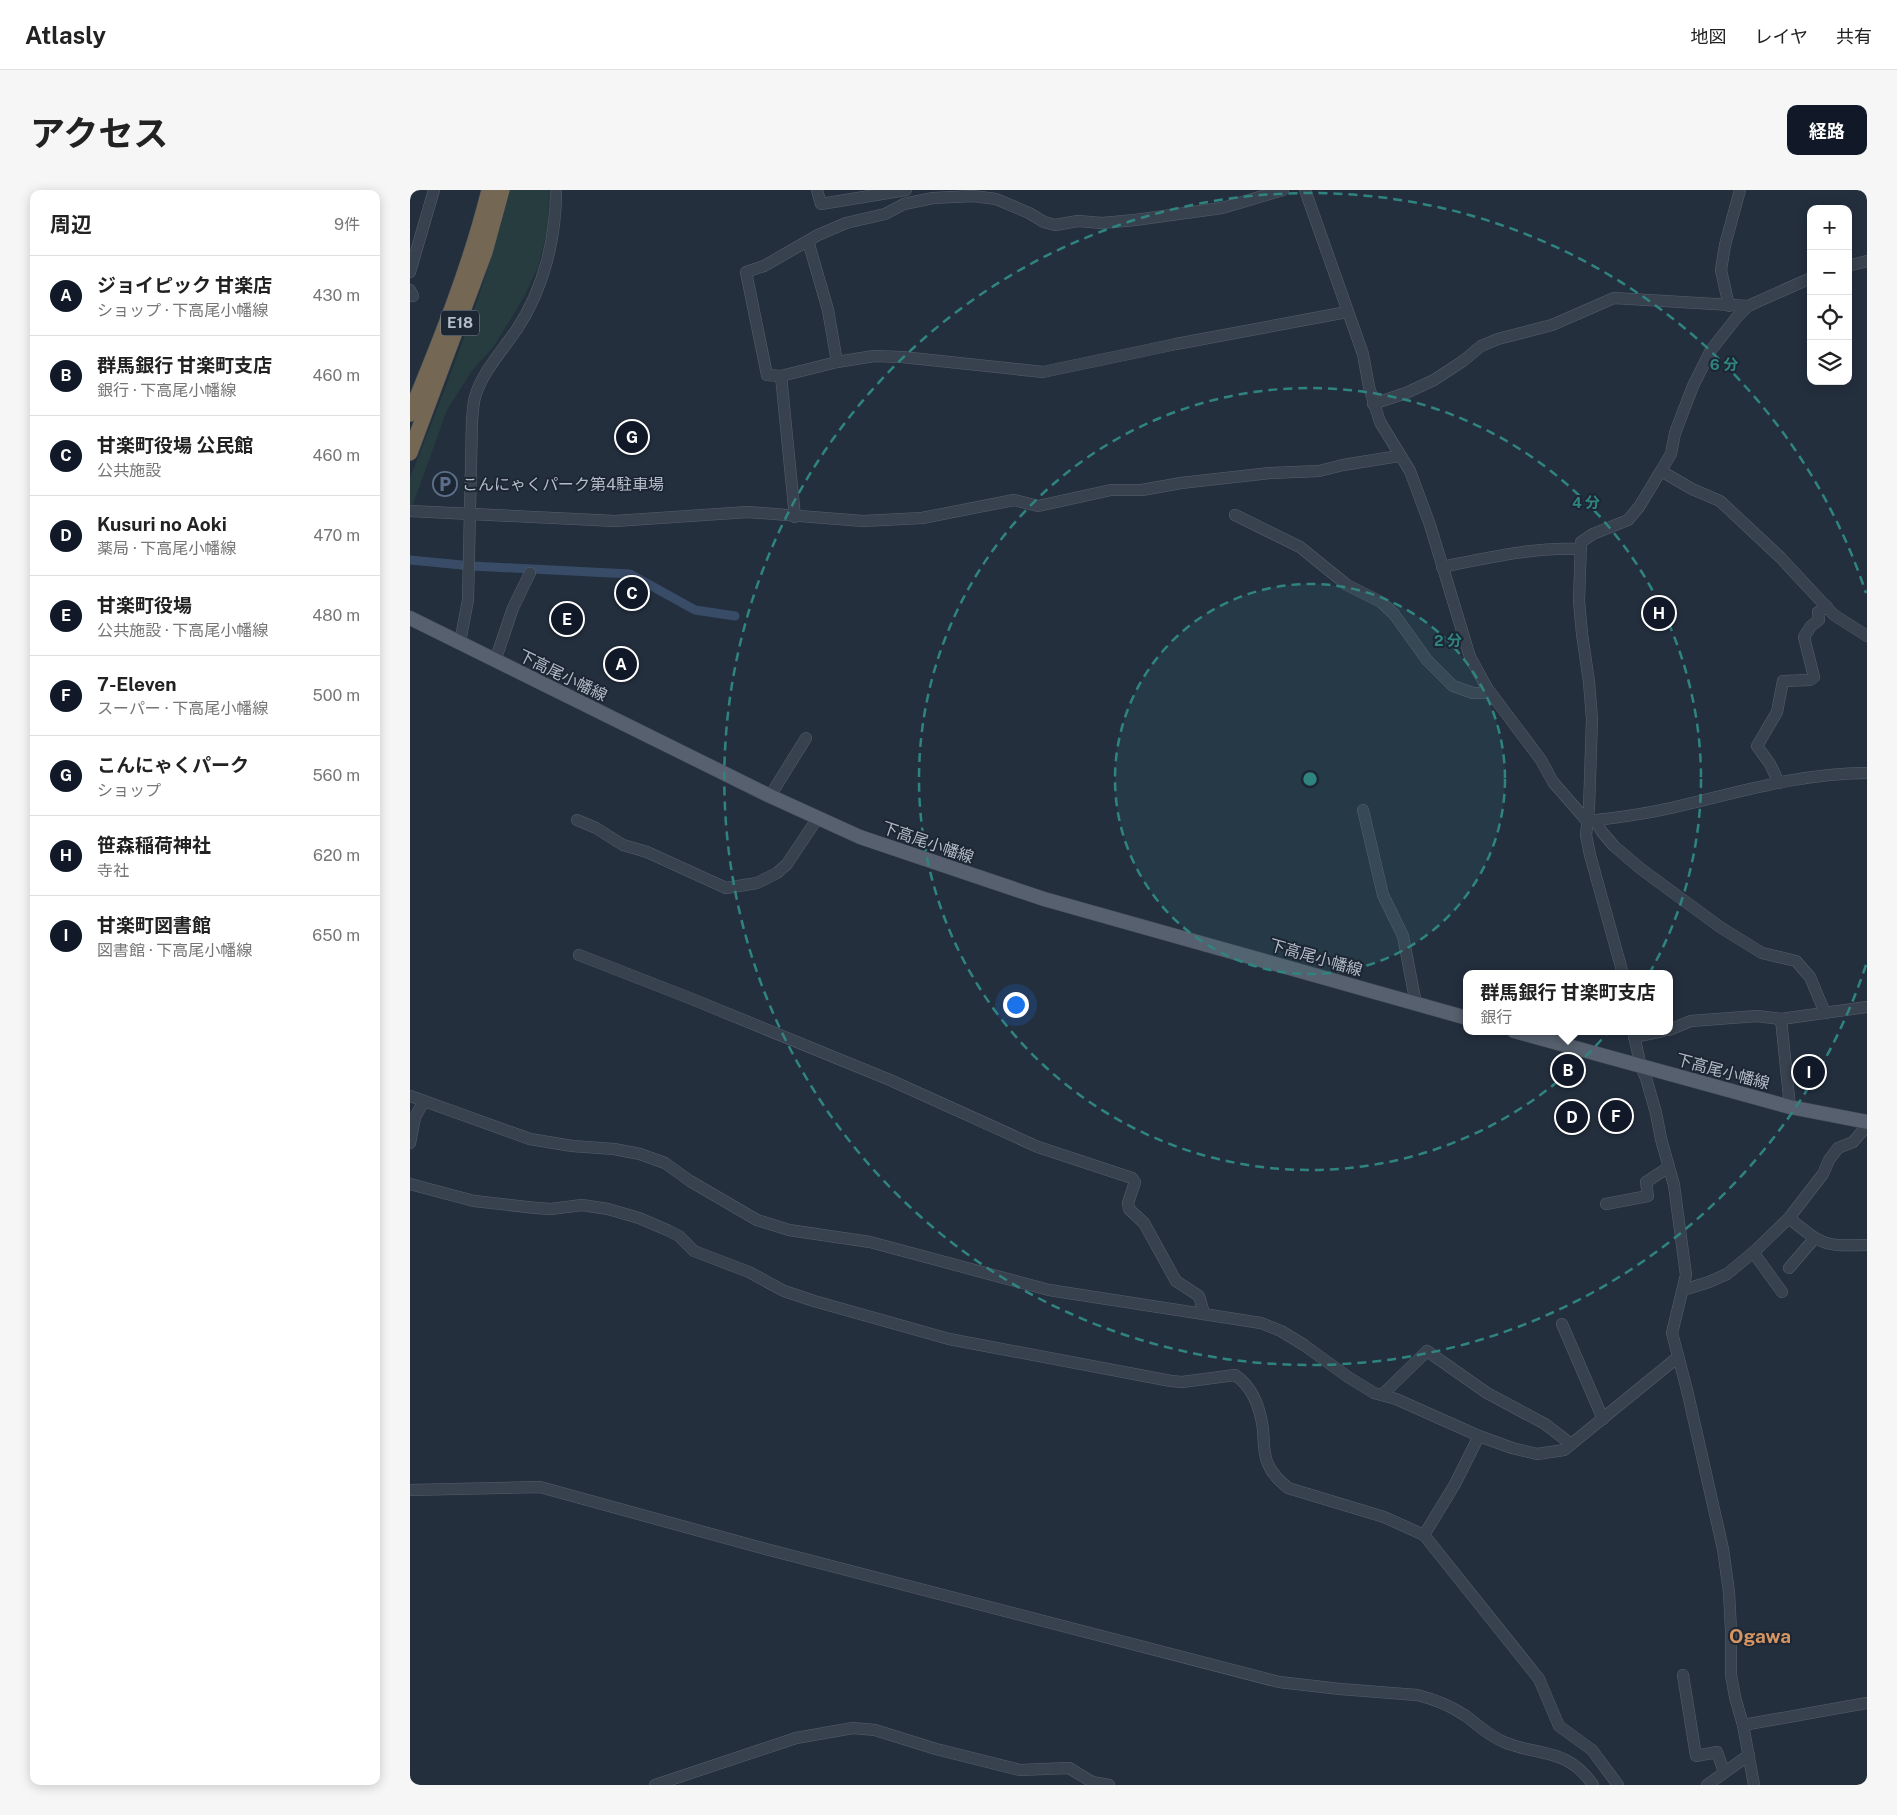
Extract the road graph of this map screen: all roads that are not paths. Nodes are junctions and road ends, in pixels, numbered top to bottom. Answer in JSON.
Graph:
{"nodes":[{"id":1,"x":434,"y":190,"type":"edge"},
{"id":2,"x":489,"y":190,"type":"edge"},
{"id":3,"x":502,"y":190,"type":"edge"},
{"id":4,"x":556,"y":190,"type":"edge"},
{"id":5,"x":817,"y":190,"type":"edge"},
{"id":6,"x":906,"y":190,"type":"edge"},
{"id":7,"x":1283,"y":190,"type":"edge"},
{"id":8,"x":1305,"y":190,"type":"edge"},
{"id":9,"x":1740,"y":190,"type":"edge"},
{"id":10,"x":869,"y":193,"type":"edge"},
{"id":11,"x":929,"y":194,"type":"edge"},
{"id":12,"x":808,"y":241,"type":"junction"},
{"id":13,"x":1867,"y":261,"type":"edge"},
{"id":14,"x":1852,"y":265,"type":"edge"},
{"id":15,"x":410,"y":272,"type":"edge"},
{"id":16,"x":1807,"y":280,"type":"edge"},
{"id":17,"x":1729,"y":306,"type":"junction"},
{"id":18,"x":1748,"y":306,"type":"junction"},
{"id":19,"x":1348,"y":312,"type":"junction"},
{"id":20,"x":837,"y":362,"type":"junction"},
{"id":21,"x":781,"y":376,"type":"junction"},
{"id":22,"x":1374,"y":404,"type":"junction"},
{"id":23,"x":410,"y":414,"type":"edge"},
{"id":24,"x":410,"y":452,"type":"edge"},
{"id":25,"x":1399,"y":456,"type":"junction"},
{"id":26,"x":1661,"y":471,"type":"junction"},
{"id":27,"x":410,"y":511,"type":"edge"},
{"id":28,"x":470,"y":514,"type":"junction"},
{"id":29,"x":1235,"y":516,"type":"dead end"},
{"id":30,"x":795,"y":517,"type":"junction"},
{"id":31,"x":1580,"y":549,"type":"junction"},
{"id":32,"x":1442,"y":567,"type":"junction"},
{"id":33,"x":530,"y":573,"type":"dead end"},
{"id":34,"x":1827,"y":607,"type":"junction"},
{"id":35,"x":410,"y":618,"type":"edge"},
{"id":36,"x":1867,"y":636,"type":"edge"},
{"id":37,"x":460,"y":642,"type":"junction"},
{"id":38,"x":495,"y":661,"type":"junction"},
{"id":39,"x":1490,"y":693,"type":"junction"},
{"id":40,"x":806,"y":738,"type":"dead end"},
{"id":41,"x":1867,"y":773,"type":"edge"},
{"id":42,"x":1778,"y":783,"type":"junction"},
{"id":43,"x":770,"y":796,"type":"junction"},
{"id":44,"x":1363,"y":810,"type":"dead end"},
{"id":45,"x":817,"y":819,"type":"junction"},
{"id":46,"x":577,"y":820,"type":"dead end"},
{"id":47,"x":1591,"y":821,"type":"junction"},
{"id":48,"x":579,"y":955,"type":"dead end"},
{"id":49,"x":1622,"y":970,"type":"edge"},
{"id":50,"x":1416,"y":1004,"type":"junction"},
{"id":51,"x":1867,"y":1006,"type":"edge"},
{"id":52,"x":1825,"y":1013,"type":"junction"},
{"id":53,"x":1463,"y":1017,"type":"edge"},
{"id":54,"x":1780,"y":1019,"type":"junction"},
{"id":55,"x":1673,"y":1028,"type":"edge"},
{"id":56,"x":1528,"y":1035,"type":"edge"},
{"id":57,"x":1633,"y":1035,"type":"edge"},
{"id":58,"x":1641,"y":1067,"type":"junction"},
{"id":59,"x":410,"y":1096,"type":"edge"},
{"id":60,"x":424,"y":1101,"type":"junction"},
{"id":61,"x":1790,"y":1107,"type":"junction"},
{"id":62,"x":1867,"y":1122,"type":"edge"},
{"id":63,"x":1867,"y":1126,"type":"edge"},
{"id":64,"x":410,"y":1143,"type":"edge"},
{"id":65,"x":1669,"y":1166,"type":"junction"},
{"id":66,"x":410,"y":1184,"type":"edge"},
{"id":67,"x":1606,"y":1204,"type":"dead end"},
{"id":68,"x":1790,"y":1218,"type":"junction"},
{"id":69,"x":1814,"y":1239,"type":"junction"},
{"id":70,"x":1867,"y":1245,"type":"edge"},
{"id":71,"x":1753,"y":1252,"type":"junction"},
{"id":72,"x":1789,"y":1268,"type":"dead end"},
{"id":73,"x":1683,"y":1290,"type":"junction"},
{"id":74,"x":1782,"y":1292,"type":"dead end"},
{"id":75,"x":1204,"y":1313,"type":"junction"},
{"id":76,"x":1562,"y":1324,"type":"dead end"},
{"id":77,"x":1678,"y":1357,"type":"junction"},
{"id":78,"x":1382,"y":1395,"type":"junction"},
{"id":79,"x":1603,"y":1419,"type":"junction"},
{"id":80,"x":1479,"y":1436,"type":"junction"},
{"id":81,"x":1571,"y":1444,"type":"junction"},
{"id":82,"x":410,"y":1490,"type":"edge"},
{"id":83,"x":1424,"y":1535,"type":"junction"},
{"id":84,"x":1683,"y":1675,"type":"dead end"},
{"id":85,"x":1867,"y":1703,"type":"edge"},
{"id":86,"x":1743,"y":1725,"type":"junction"},
{"id":87,"x":1748,"y":1755,"type":"junction"},
{"id":88,"x":1724,"y":1772,"type":"junction"},
{"id":89,"x":1091,"y":1783,"type":"edge"},
{"id":90,"x":655,"y":1785,"type":"edge"},
{"id":91,"x":1110,"y":1785,"type":"edge"},
{"id":92,"x":1593,"y":1785,"type":"edge"},
{"id":93,"x":1618,"y":1785,"type":"edge"},
{"id":94,"x":1707,"y":1785,"type":"edge"},
{"id":95,"x":1754,"y":1785,"type":"edge"}],
"edges":[{"from":1,"to":15,"type":"street"},
{"from":2,"to":23,"type":"highway","number":"E18"},
{"from":3,"to":24,"type":"highway","number":"E18"},
{"from":4,"to":28,"type":"street"},
{"from":5,"to":10,"type":"street"},
{"from":6,"to":10,"type":"street"},
{"from":7,"to":11,"type":"street"},
{"from":8,"to":19,"type":"street"},
{"from":9,"to":17,"type":"street"},
{"from":11,"to":12,"type":"street"},
{"from":12,"to":20,"type":"street"},
{"from":12,"to":21,"type":"street"},
{"from":13,"to":14,"type":"street"},
{"from":16,"to":18,"type":"street"},
{"from":17,"to":18,"type":"street"},
{"from":17,"to":22,"type":"street"},
{"from":18,"to":26,"type":"street"},
{"from":19,"to":20,"type":"street"},
{"from":19,"to":22,"type":"street"},
{"from":20,"to":21,"type":"street"},
{"from":21,"to":30,"type":"street"},
{"from":22,"to":25,"type":"street"},
{"from":25,"to":30,"type":"street"},
{"from":25,"to":32,"type":"street"},
{"from":26,"to":31,"type":"street"},
{"from":26,"to":34,"type":"street"},
{"from":27,"to":28,"type":"street"},
{"from":28,"to":30,"type":"street"},
{"from":28,"to":37,"type":"street"},
{"from":29,"to":39,"type":"street"},
{"from":31,"to":32,"type":"street"},
{"from":31,"to":47,"type":"street"},
{"from":32,"to":39,"type":"street"},
{"from":33,"to":38,"type":"street"},
{"from":34,"to":36,"type":"street"},
{"from":34,"to":42,"type":"street"},
{"from":35,"to":37,"type":"main road","name":"下高尾小幡線"},
{"from":37,"to":38,"type":"main road","name":"下高尾小幡線"},
{"from":38,"to":43,"type":"main road","name":"下高尾小幡線"},
{"from":39,"to":47,"type":"street"},
{"from":40,"to":43,"type":"street"},
{"from":41,"to":42,"type":"street"},
{"from":42,"to":47,"type":"street"},
{"from":43,"to":45,"type":"main road","name":"下高尾小幡線"},
{"from":44,"to":50,"type":"street"},
{"from":45,"to":46,"type":"street"},
{"from":45,"to":50,"type":"main road","name":"下高尾小幡線"},
{"from":47,"to":49,"type":"street"},
{"from":47,"to":52,"type":"street"},
{"from":48,"to":75,"type":"street"},
{"from":50,"to":53,"type":"main road","name":"下高尾小幡線"},
{"from":51,"to":52,"type":"street"},
{"from":52,"to":54,"type":"street"},
{"from":54,"to":55,"type":"street"},
{"from":54,"to":61,"type":"street"},
{"from":56,"to":58,"type":"main road","name":"下高尾小幡線"},
{"from":57,"to":58,"type":"street"},
{"from":58,"to":61,"type":"main road","name":"下高尾小幡線"},
{"from":58,"to":65,"type":"street"},
{"from":59,"to":60,"type":"street"},
{"from":60,"to":64,"type":"street"},
{"from":60,"to":75,"type":"street"},
{"from":61,"to":62,"type":"main road","name":"下高尾小幡線"},
{"from":63,"to":68,"type":"street"},
{"from":65,"to":67,"type":"street"},
{"from":65,"to":73,"type":"street"},
{"from":66,"to":83,"type":"street"},
{"from":68,"to":69,"type":"street"},
{"from":68,"to":71,"type":"street"},
{"from":69,"to":70,"type":"street"},
{"from":69,"to":72,"type":"street"},
{"from":71,"to":73,"type":"street"},
{"from":71,"to":74,"type":"street"},
{"from":73,"to":77,"type":"street"},
{"from":75,"to":78,"type":"street"},
{"from":76,"to":79,"type":"street"},
{"from":77,"to":79,"type":"street"},
{"from":77,"to":86,"type":"street"},
{"from":78,"to":80,"type":"street"},
{"from":78,"to":81,"type":"street"},
{"from":79,"to":81,"type":"street"},
{"from":80,"to":81,"type":"street"},
{"from":80,"to":83,"type":"street"},
{"from":82,"to":92,"type":"street"},
{"from":83,"to":93,"type":"street"},
{"from":84,"to":88,"type":"street"},
{"from":85,"to":86,"type":"street"},
{"from":86,"to":87,"type":"street"},
{"from":87,"to":88,"type":"street"},
{"from":87,"to":95,"type":"street"},
{"from":88,"to":94,"type":"street"},
{"from":89,"to":90,"type":"street"},
{"from":89,"to":91,"type":"street"}]}
